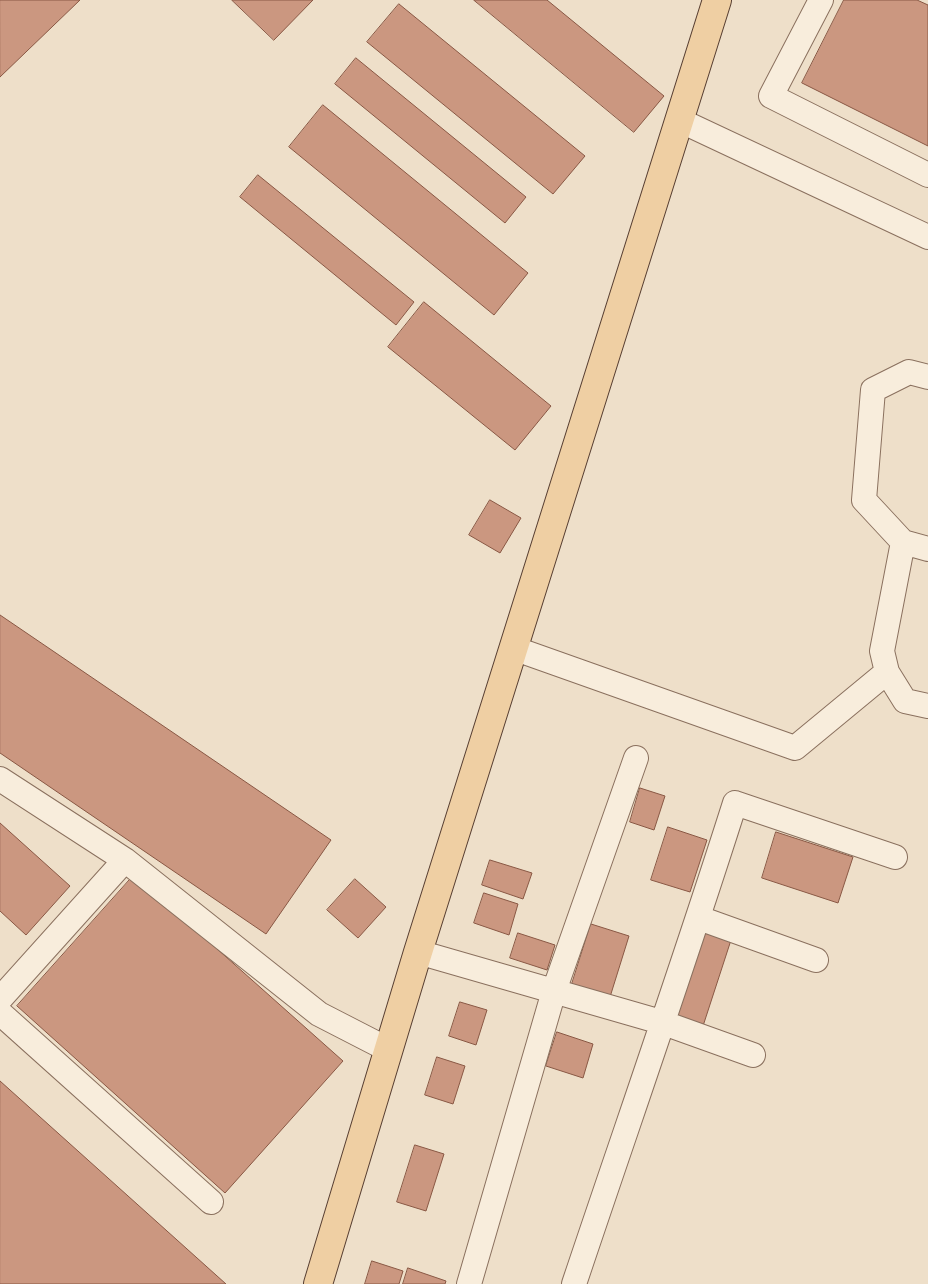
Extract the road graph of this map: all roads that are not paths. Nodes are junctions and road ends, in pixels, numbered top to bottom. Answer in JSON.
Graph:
{"nodes":[{"id":1,"x":717,"y":0,"type":"edge"},
{"id":2,"x":821,"y":0,"type":"edge"},
{"id":3,"x":679,"y":120,"type":"junction"},
{"id":4,"x":928,"y":176,"type":"edge"},
{"id":5,"x":928,"y":237,"type":"edge"},
{"id":6,"x":928,"y":377,"type":"edge"},
{"id":7,"x":903,"y":542,"type":"junction"},
{"id":8,"x":928,"y":549,"type":"edge"},
{"id":9,"x":513,"y":648,"type":"junction"},
{"id":10,"x":887,"y":672,"type":"junction"},
{"id":11,"x":928,"y":706,"type":"edge"},
{"id":12,"x":636,"y":758,"type":"dead end"},
{"id":13,"x":0,"y":779,"type":"edge"},
{"id":14,"x":895,"y":857,"type":"dead end"},
{"id":15,"x":125,"y":860,"type":"junction"},
{"id":16,"x":698,"y":918,"type":"junction"},
{"id":17,"x":418,"y":952,"type":"junction"},
{"id":18,"x":816,"y":960,"type":"dead end"},
{"id":19,"x":554,"y":991,"type":"junction"},
{"id":20,"x":0,"y":999,"type":"edge"},
{"id":21,"x":0,"y":1013,"type":"edge"},
{"id":22,"x":662,"y":1022,"type":"junction"},
{"id":23,"x":389,"y":1050,"type":"junction"},
{"id":24,"x":753,"y":1055,"type":"dead end"},
{"id":25,"x":211,"y":1202,"type":"dead end"},
{"id":26,"x":318,"y":1284,"type":"edge"},
{"id":27,"x":469,"y":1284,"type":"edge"},
{"id":28,"x":574,"y":1284,"type":"edge"}],
"edges":[{"from":1,"to":3,"type":"main road"},
{"from":2,"to":4,"type":"street"},
{"from":3,"to":5,"type":"street"},
{"from":3,"to":9,"type":"main road"},
{"from":6,"to":7,"type":"street"},
{"from":7,"to":8,"type":"street"},
{"from":7,"to":10,"type":"street"},
{"from":9,"to":10,"type":"street"},
{"from":9,"to":17,"type":"main road"},
{"from":10,"to":11,"type":"street"},
{"from":12,"to":19,"type":"street"},
{"from":13,"to":15,"type":"street"},
{"from":14,"to":16,"type":"street"},
{"from":15,"to":20,"type":"street"},
{"from":15,"to":23,"type":"street"},
{"from":16,"to":18,"type":"street"},
{"from":16,"to":22,"type":"street"},
{"from":17,"to":19,"type":"street"},
{"from":17,"to":23,"type":"main road"},
{"from":19,"to":22,"type":"street"},
{"from":19,"to":27,"type":"street"},
{"from":21,"to":25,"type":"street"},
{"from":22,"to":24,"type":"street"},
{"from":22,"to":28,"type":"street"},
{"from":23,"to":26,"type":"main road"}]}
